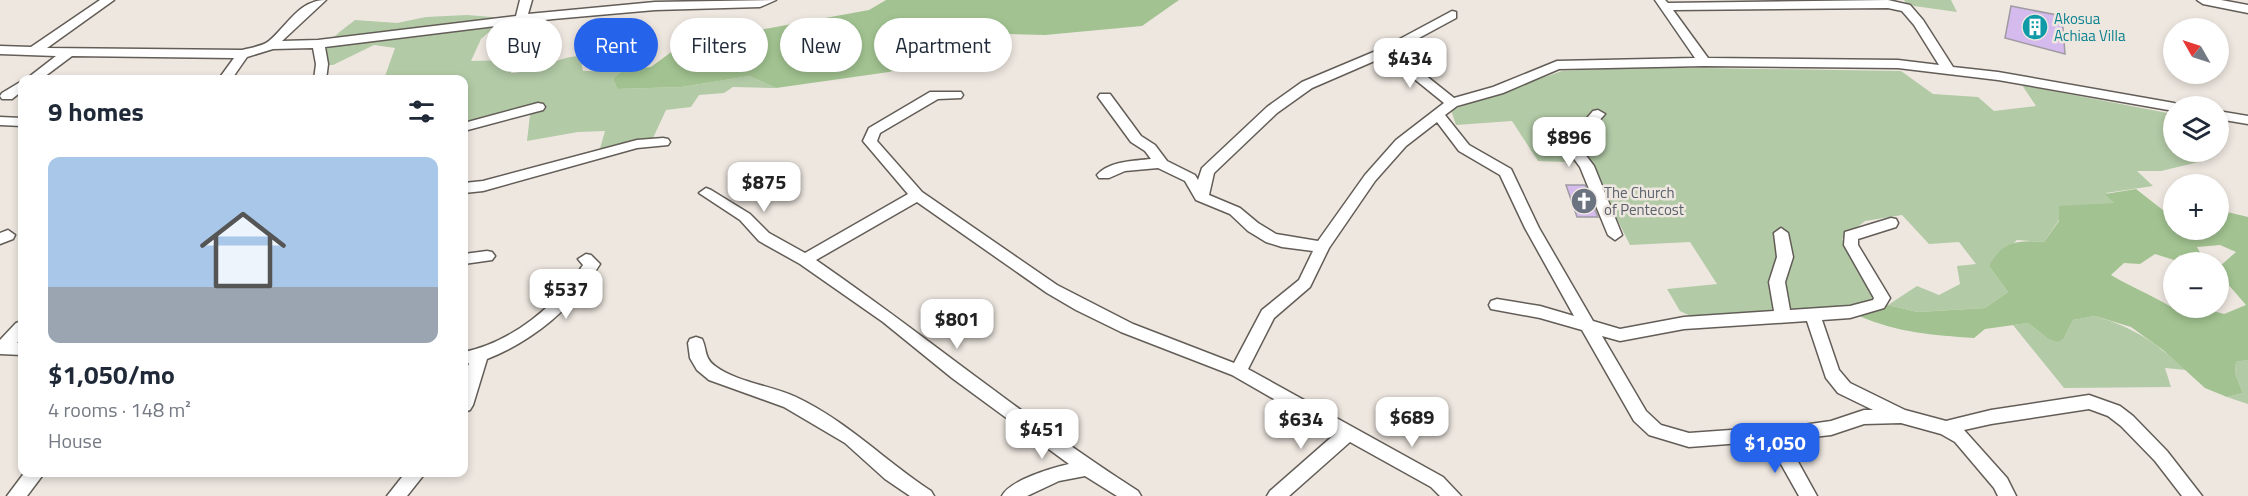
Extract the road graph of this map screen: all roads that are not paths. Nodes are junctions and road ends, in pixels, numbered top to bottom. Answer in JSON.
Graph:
{"nodes":[{"id":1,"x":108,"y":0,"type":"edge"},
{"id":2,"x":320,"y":0,"type":"edge"},
{"id":3,"x":526,"y":0,"type":"edge"},
{"id":4,"x":770,"y":0,"type":"edge"},
{"id":5,"x":2203,"y":0,"type":"edge"},
{"id":6,"x":1662,"y":4,"type":"edge"},
{"id":7,"x":2248,"y":9,"type":"edge"},
{"id":8,"x":1452,"y":15,"type":"dead end"},
{"id":9,"x":521,"y":18,"type":"joint"},
{"id":10,"x":486,"y":22,"type":"edge"},
{"id":11,"x":318,"y":44,"type":"junction"},
{"id":12,"x":272,"y":45,"type":"junction"},
{"id":13,"x":0,"y":50,"type":"edge"},
{"id":14,"x":34,"y":51,"type":"junction"},
{"id":15,"x":1387,"y":51,"type":"junction"},
{"id":16,"x":69,"y":52,"type":"junction"},
{"id":17,"x":243,"y":54,"type":"junction"},
{"id":18,"x":1704,"y":62,"type":"junction"},
{"id":19,"x":1948,"y":69,"type":"junction"},
{"id":20,"x":38,"y":75,"type":"edge"},
{"id":21,"x":228,"y":75,"type":"edge"},
{"id":22,"x":321,"y":75,"type":"edge"},
{"id":23,"x":18,"y":88,"type":"edge"},
{"id":24,"x":956,"y":95,"type":"dead end"},
{"id":25,"x":7,"y":96,"type":"dead end"},
{"id":26,"x":1105,"y":98,"type":"dead end"},
{"id":27,"x":1452,"y":103,"type":"junction"},
{"id":28,"x":2163,"y":105,"type":"edge"},
{"id":29,"x":538,"y":107,"type":"dead end"},
{"id":30,"x":1438,"y":114,"type":"junction"},
{"id":31,"x":1598,"y":114,"type":"dead end"},
{"id":32,"x":2229,"y":117,"type":"edge"},
{"id":33,"x":2248,"y":120,"type":"edge"},
{"id":34,"x":0,"y":121,"type":"edge"},
{"id":35,"x":18,"y":122,"type":"edge"},
{"id":36,"x":468,"y":126,"type":"edge"},
{"id":37,"x":663,"y":142,"type":"dead end"},
{"id":38,"x":1161,"y":163,"type":"junction"},
{"id":39,"x":1104,"y":175,"type":"dead end"},
{"id":40,"x":468,"y":188,"type":"edge"},
{"id":41,"x":706,"y":193,"type":"dead end"},
{"id":42,"x":917,"y":195,"type":"junction"},
{"id":43,"x":1201,"y":197,"type":"junction"},
{"id":44,"x":1891,"y":223,"type":"dead end"},
{"id":45,"x":1781,"y":233,"type":"dead end"},
{"id":46,"x":1615,"y":236,"type":"dead end"},
{"id":47,"x":1322,"y":247,"type":"junction"},
{"id":48,"x":487,"y":256,"type":"dead end"},
{"id":49,"x":468,"y":258,"type":"edge"},
{"id":50,"x":586,"y":259,"type":"dead end"},
{"id":51,"x":805,"y":260,"type":"junction"},
{"id":52,"x":1497,"y":304,"type":"dead end"},
{"id":53,"x":1813,"y":315,"type":"junction"},
{"id":54,"x":1783,"y":318,"type":"junction"},
{"id":55,"x":1589,"y":328,"type":"junction"},
{"id":56,"x":18,"y":331,"type":"edge"},
{"id":57,"x":696,"y":343,"type":"dead end"},
{"id":58,"x":2,"y":348,"type":"edge"},
{"id":59,"x":18,"y":349,"type":"edge"},
{"id":60,"x":471,"y":357,"type":"edge"},
{"id":61,"x":1238,"y":371,"type":"junction"},
{"id":62,"x":468,"y":378,"type":"edge"},
{"id":63,"x":1901,"y":417,"type":"junction"},
{"id":64,"x":1946,"y":428,"type":"junction"},
{"id":65,"x":1349,"y":432,"type":"junction"},
{"id":66,"x":1773,"y":434,"type":"junction"},
{"id":67,"x":1088,"y":468,"type":"junction"},
{"id":68,"x":32,"y":477,"type":"edge"},
{"id":69,"x":413,"y":477,"type":"edge"},
{"id":70,"x":16,"y":496,"type":"edge"},
{"id":71,"x":396,"y":496,"type":"edge"},
{"id":72,"x":925,"y":496,"type":"edge"},
{"id":73,"x":1011,"y":496,"type":"edge"},
{"id":74,"x":1132,"y":496,"type":"edge"},
{"id":75,"x":1276,"y":496,"type":"edge"},
{"id":76,"x":1452,"y":496,"type":"edge"},
{"id":77,"x":1808,"y":496,"type":"edge"},
{"id":78,"x":2007,"y":496,"type":"edge"},
{"id":79,"x":2193,"y":496,"type":"edge"}],
"edges":[{"from":1,"to":14,"type":"street"},
{"from":2,"to":12,"type":"street"},
{"from":3,"to":9,"type":"street"},
{"from":4,"to":9,"type":"street"},
{"from":5,"to":7,"type":"street"},
{"from":6,"to":18,"type":"street"},
{"from":6,"to":19,"type":"street"},
{"from":8,"to":15,"type":"street"},
{"from":10,"to":11,"type":"street"},
{"from":11,"to":12,"type":"street"},
{"from":11,"to":22,"type":"street"},
{"from":12,"to":17,"type":"street"},
{"from":13,"to":14,"type":"street"},
{"from":14,"to":16,"type":"street"},
{"from":15,"to":27,"type":"street"},
{"from":15,"to":43,"type":"street"},
{"from":16,"to":17,"type":"street"},
{"from":16,"to":20,"type":"street"},
{"from":17,"to":21,"type":"street"},
{"from":18,"to":19,"type":"street"},
{"from":18,"to":27,"type":"street"},
{"from":19,"to":28,"type":"street"},
{"from":23,"to":25,"type":"street"},
{"from":24,"to":42,"type":"street"},
{"from":26,"to":38,"type":"street"},
{"from":27,"to":30,"type":"street"},
{"from":29,"to":36,"type":"street"},
{"from":30,"to":47,"type":"street"},
{"from":30,"to":55,"type":"street"},
{"from":31,"to":46,"type":"street"},
{"from":32,"to":33,"type":"street"},
{"from":34,"to":35,"type":"street"},
{"from":37,"to":40,"type":"street"},
{"from":38,"to":39,"type":"street"},
{"from":38,"to":43,"type":"street"},
{"from":41,"to":51,"type":"street"},
{"from":42,"to":51,"type":"street"},
{"from":42,"to":61,"type":"street"},
{"from":43,"to":47,"type":"street"},
{"from":44,"to":53,"type":"street"},
{"from":45,"to":54,"type":"street"},
{"from":47,"to":61,"type":"street"},
{"from":48,"to":49,"type":"street"},
{"from":50,"to":60,"type":"street"},
{"from":51,"to":67,"type":"street"},
{"from":52,"to":55,"type":"street"},
{"from":53,"to":54,"type":"street"},
{"from":53,"to":63,"type":"street"},
{"from":54,"to":55,"type":"street"},
{"from":55,"to":66,"type":"street"},
{"from":56,"to":58,"type":"street"},
{"from":57,"to":72,"type":"street"},
{"from":58,"to":59,"type":"street"},
{"from":60,"to":62,"type":"street"},
{"from":61,"to":65,"type":"street"},
{"from":63,"to":64,"type":"street"},
{"from":63,"to":66,"type":"street"},
{"from":64,"to":78,"type":"street"},
{"from":64,"to":79,"type":"street"},
{"from":65,"to":75,"type":"street"},
{"from":65,"to":76,"type":"street"},
{"from":66,"to":77,"type":"street"},
{"from":67,"to":73,"type":"street"},
{"from":67,"to":74,"type":"street"},
{"from":68,"to":70,"type":"street"},
{"from":69,"to":71,"type":"street"}]}
